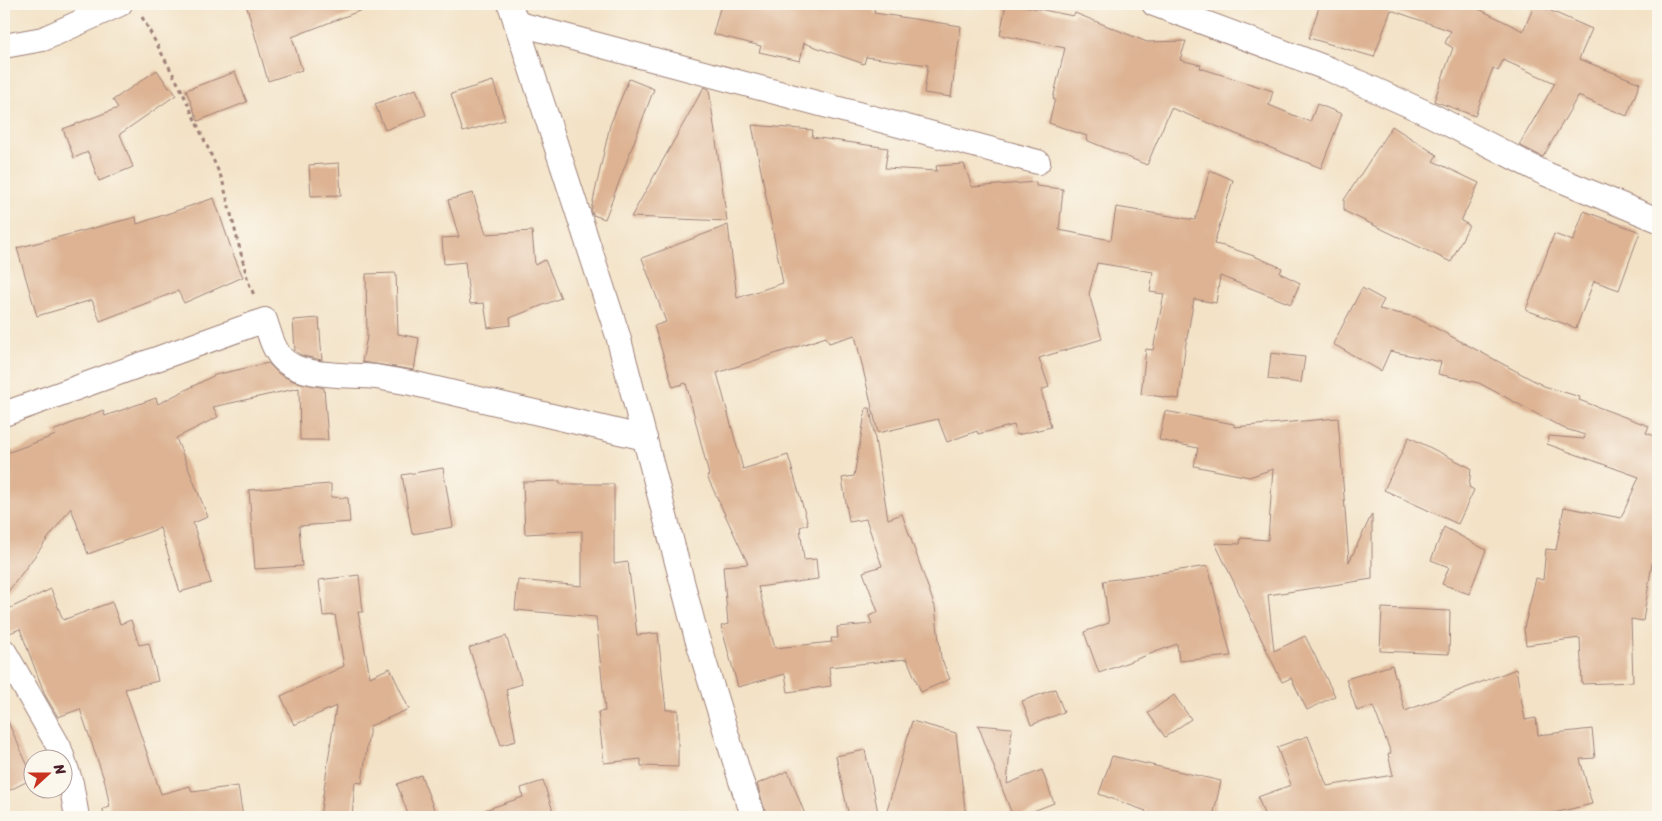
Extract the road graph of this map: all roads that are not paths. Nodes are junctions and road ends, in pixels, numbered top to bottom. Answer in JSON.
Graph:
{"nodes":[{"id":1,"x":1154,"y":4,"type":"edge"},
{"id":2,"x":129,"y":8,"type":"edge"},
{"id":3,"x":513,"y":13,"type":"edge"},
{"id":4,"x":4,"y":46,"type":"edge"},
{"id":5,"x":1038,"y":162,"type":"dead end"},
{"id":6,"x":1658,"y":220,"type":"edge"},
{"id":7,"x":4,"y":414,"type":"edge"},
{"id":8,"x":645,"y":438,"type":"junction"},
{"id":9,"x":4,"y":651,"type":"edge"},
{"id":10,"x":77,"y":817,"type":"edge"},
{"id":11,"x":754,"y":817,"type":"edge"}],
"edges":[{"from":1,"to":6,"type":"street"},
{"from":2,"to":4,"type":"street"},
{"from":3,"to":5,"type":"street"},
{"from":3,"to":8,"type":"street"},
{"from":7,"to":8,"type":"street"},
{"from":8,"to":11,"type":"street"},
{"from":9,"to":10,"type":"street"}]}
